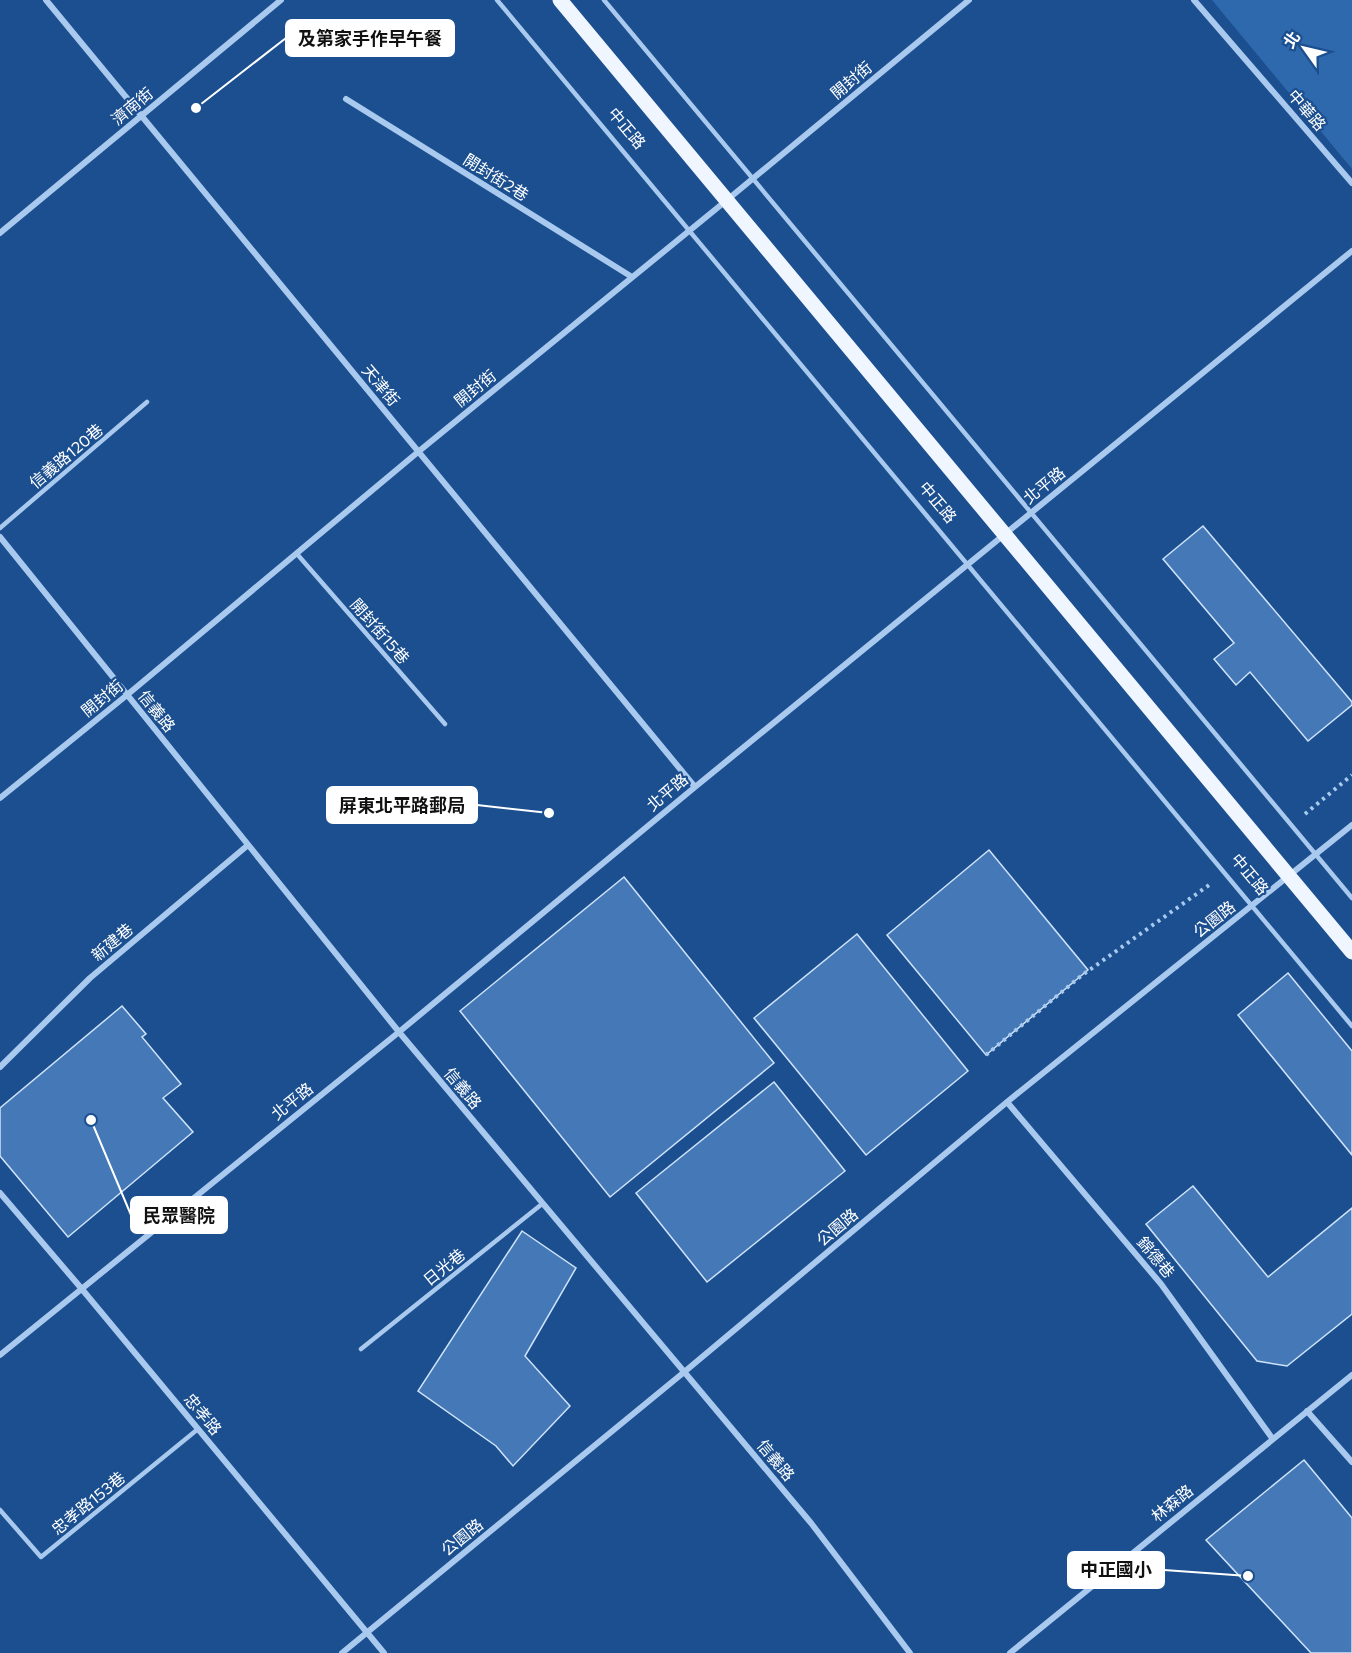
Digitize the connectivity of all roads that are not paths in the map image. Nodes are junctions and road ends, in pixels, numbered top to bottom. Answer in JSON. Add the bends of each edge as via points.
{"nodes":[{"id":1,"x":46,"y":0,"type":"edge"},
{"id":2,"x":281,"y":0,"type":"edge"},
{"id":3,"x":497,"y":0,"type":"edge"},
{"id":4,"x":560,"y":0,"type":"edge"},
{"id":5,"x":604,"y":0,"type":"edge"},
{"id":6,"x":969,"y":0,"type":"edge"},
{"id":7,"x":1194,"y":0,"type":"edge"},
{"id":8,"x":346,"y":99,"type":"dead end"},
{"id":9,"x":141,"y":116,"type":"junction"},
{"id":10,"x":753,"y":179,"type":"junction"},
{"id":11,"x":1352,"y":183,"type":"edge"},
{"id":12,"x":727,"y":200,"type":"junction"},
{"id":13,"x":689,"y":231,"type":"junction"},
{"id":14,"x":0,"y":233,"type":"edge"},
{"id":15,"x":1352,"y":251,"type":"edge"},
{"id":16,"x":632,"y":277,"type":"junction"},
{"id":17,"x":147,"y":402,"type":"dead end"},
{"id":18,"x":418,"y":452,"type":"junction"},
{"id":19,"x":1030,"y":513,"type":"junction"},
{"id":20,"x":0,"y":528,"type":"edge"},
{"id":21,"x":1005,"y":534,"type":"junction"},
{"id":22,"x":0,"y":537,"type":"edge"},
{"id":23,"x":297,"y":554,"type":"junction"},
{"id":24,"x":967,"y":565,"type":"junction"},
{"id":25,"x":127,"y":695,"type":"junction"},
{"id":26,"x":445,"y":724,"type":"dead end"},
{"id":27,"x":695,"y":787,"type":"junction"},
{"id":28,"x":0,"y":798,"type":"edge"},
{"id":29,"x":1352,"y":825,"type":"edge"},
{"id":30,"x":248,"y":844,"type":"junction"},
{"id":31,"x":1316,"y":855,"type":"junction"},
{"id":32,"x":1289,"y":876,"type":"junction"},
{"id":33,"x":1352,"y":898,"type":"edge"},
{"id":34,"x":1253,"y":906,"type":"junction"},
{"id":35,"x":1352,"y":952,"type":"edge"},
{"id":36,"x":1352,"y":1026,"type":"edge"},
{"id":37,"x":399,"y":1032,"type":"junction"},
{"id":38,"x":0,"y":1067,"type":"edge"},
{"id":39,"x":1006,"y":1102,"type":"junction"},
{"id":40,"x":0,"y":1193,"type":"edge"},
{"id":41,"x":542,"y":1204,"type":"junction"},
{"id":42,"x":81,"y":1288,"type":"junction"},
{"id":43,"x":362,"y":1349,"type":"dead end"},
{"id":44,"x":0,"y":1355,"type":"edge"},
{"id":45,"x":683,"y":1373,"type":"junction"},
{"id":46,"x":1352,"y":1374,"type":"edge"},
{"id":47,"x":1307,"y":1411,"type":"junction"},
{"id":48,"x":198,"y":1429,"type":"junction"},
{"id":49,"x":1272,"y":1438,"type":"junction"},
{"id":50,"x":1352,"y":1462,"type":"edge"},
{"id":51,"x":0,"y":1510,"type":"edge"},
{"id":52,"x":367,"y":1633,"type":"junction"},
{"id":53,"x":342,"y":1653,"type":"edge"},
{"id":54,"x":384,"y":1653,"type":"edge"},
{"id":55,"x":910,"y":1653,"type":"edge"},
{"id":56,"x":1010,"y":1653,"type":"edge"}],
"edges":[{"from":1,"to":9,"type":"street","name":"天津街"},
{"from":2,"to":9,"type":"street","name":"濟南街"},
{"from":3,"to":13,"type":"lane","name":"中正路"},
{"from":4,"to":12,"type":"main road","name":"中正路"},
{"from":5,"to":10,"type":"lane"},
{"from":6,"to":10,"type":"street","name":"開封街"},
{"from":7,"to":11,"type":"street","name":"中華路"},
{"from":8,"to":16,"type":"street","name":"開封街2巷"},
{"from":9,"to":14,"type":"street","name":"濟南街"},
{"from":9,"to":18,"type":"street","name":"天津街"},
{"from":10,"to":12,"type":"street","name":"開封街"},
{"from":10,"to":19,"type":"lane"},
{"from":12,"to":13,"type":"street","name":"開封街"},
{"from":12,"to":21,"type":"main road","name":"中正路"},
{"from":13,"to":16,"type":"street","name":"開封街"},
{"from":13,"to":24,"type":"lane","name":"中正路"},
{"from":15,"to":19,"type":"street","name":"北平路"},
{"from":16,"to":18,"type":"street","name":"開封街"},
{"from":17,"to":20,"type":"lane","name":"信義路120巷"},
{"from":18,"to":23,"type":"street","name":"開封街"},
{"from":18,"to":27,"type":"street","name":"天津街"},
{"from":19,"to":21,"type":"street","name":"北平路"},
{"from":19,"to":31,"type":"lane"},
{"from":21,"to":24,"type":"street","name":"北平路"},
{"from":21,"to":32,"type":"main road","name":"中正路"},
{"from":22,"to":25,"type":"street","name":"信義路"},
{"from":23,"to":25,"type":"street","name":"開封街"},
{"from":23,"to":26,"type":"lane","name":"開封街15巷"},
{"from":24,"to":27,"type":"street","name":"北平路"},
{"from":24,"to":34,"type":"lane","name":"中正路"},
{"from":25,"to":28,"type":"street","name":"開封街"},
{"from":25,"to":30,"type":"street","name":"信義路"},
{"from":27,"to":37,"type":"street","name":"北平路"},
{"from":29,"to":31,"type":"street","name":"公園路"},
{"from":30,"to":37,"type":"street","name":"信義路"},
{"from":30,"to":38,"type":"street","name":"新建巷","via":[[90,978]]},
{"from":31,"to":32,"type":"street","name":"公園路"},
{"from":31,"to":33,"type":"lane"},
{"from":32,"to":34,"type":"street","name":"公園路"},
{"from":32,"to":35,"type":"main road","name":"中正路"},
{"from":34,"to":36,"type":"lane","name":"中正路"},
{"from":34,"to":39,"type":"street","name":"公園路"},
{"from":37,"to":41,"type":"street","name":"信義路"},
{"from":37,"to":42,"type":"street","name":"北平路"},
{"from":39,"to":45,"type":"street","name":"公園路"},
{"from":39,"to":49,"type":"street","name":"錦德巷","via":[[1161,1284]]},
{"from":40,"to":42,"type":"street","name":"忠孝路"},
{"from":41,"to":43,"type":"lane","name":"日光巷"},
{"from":41,"to":45,"type":"street","name":"信義路"},
{"from":42,"to":44,"type":"street","name":"北平路"},
{"from":42,"to":48,"type":"street","name":"忠孝路"},
{"from":45,"to":52,"type":"street","name":"公園路"},
{"from":45,"to":55,"type":"street","name":"信義路","via":[[811,1523]]},
{"from":46,"to":47,"type":"street","name":"林森路"},
{"from":47,"to":49,"type":"street","name":"林森路"},
{"from":47,"to":50,"type":"street"},
{"from":48,"to":51,"type":"lane","name":"忠孝路153巷","via":[[41,1557]]},
{"from":48,"to":52,"type":"street","name":"忠孝路"},
{"from":49,"to":56,"type":"street","name":"林森路"},
{"from":52,"to":53,"type":"street","name":"公園路"},
{"from":52,"to":54,"type":"street","name":"忠孝路"}]}
